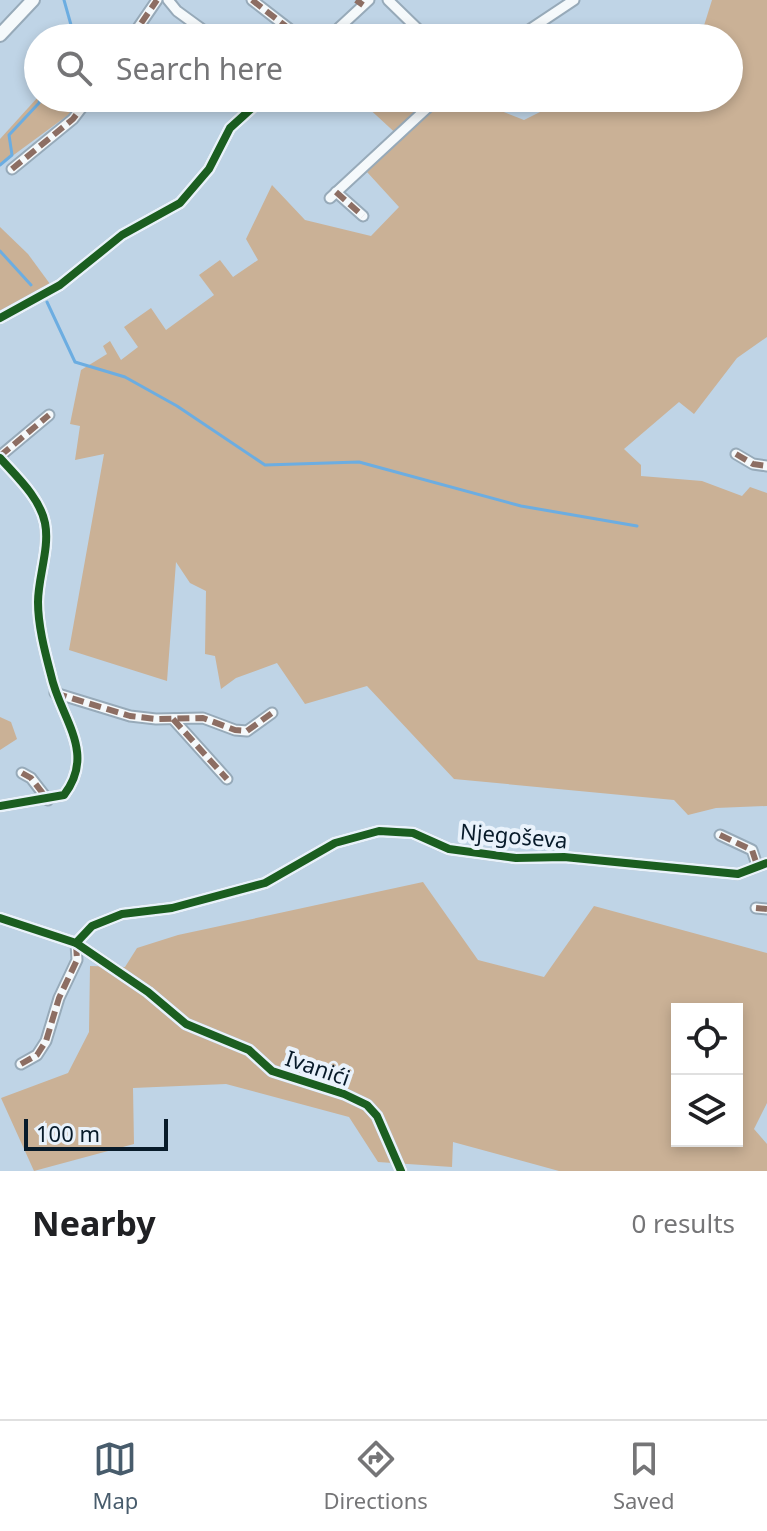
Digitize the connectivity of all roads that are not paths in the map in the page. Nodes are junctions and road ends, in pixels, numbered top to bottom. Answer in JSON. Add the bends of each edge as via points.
{"nodes":[{"id":1,"x":33,"y":0,"type":"edge"},
{"id":2,"x":157,"y":0,"type":"edge"},
{"id":3,"x":168,"y":0,"type":"edge"},
{"id":4,"x":252,"y":0,"type":"edge"},
{"id":5,"x":388,"y":0,"type":"edge"},
{"id":6,"x":574,"y":0,"type":"edge"},
{"id":7,"x":362,"y":2,"type":"edge"},
{"id":8,"x":141,"y":24,"type":"edge"},
{"id":9,"x":195,"y":24,"type":"edge"},
{"id":10,"x":283,"y":24,"type":"edge"},
{"id":11,"x":341,"y":24,"type":"edge"},
{"id":12,"x":413,"y":24,"type":"edge"},
{"id":13,"x":538,"y":24,"type":"edge"},
{"id":14,"x":0,"y":35,"type":"edge"},
{"id":15,"x":78,"y":112,"type":"edge"},
{"id":16,"x":248,"y":112,"type":"edge"},
{"id":17,"x":423,"y":112,"type":"edge"},
{"id":18,"x":12,"y":169,"type":"dead end"},
{"id":19,"x":363,"y":216,"type":"dead end"},
{"id":20,"x":0,"y":318,"type":"edge"},
{"id":21,"x":49,"y":415,"type":"dead end"},
{"id":22,"x":736,"y":454,"type":"dead end"},
{"id":23,"x":0,"y":457,"type":"edge"},
{"id":24,"x":767,"y":466,"type":"edge"},
{"id":25,"x":55,"y":693,"type":"junction"},
{"id":26,"x":272,"y":713,"type":"dead end"},
{"id":27,"x":173,"y":719,"type":"junction"},
{"id":28,"x":22,"y":773,"type":"dead end"},
{"id":29,"x":227,"y":779,"type":"dead end"},
{"id":30,"x":48,"y":800,"type":"junction"},
{"id":31,"x":0,"y":806,"type":"edge"},
{"id":32,"x":720,"y":835,"type":"dead end"},
{"id":33,"x":762,"y":864,"type":"edge"},
{"id":34,"x":756,"y":908,"type":"dead end"},
{"id":35,"x":767,"y":909,"type":"edge"},
{"id":36,"x":0,"y":918,"type":"edge"},
{"id":37,"x":76,"y":943,"type":"junction"},
{"id":38,"x":21,"y":1064,"type":"dead end"},
{"id":39,"x":401,"y":1171,"type":"edge"}],
"edges":[{"from":1,"to":14,"type":"main road"},
{"from":2,"to":8,"type":"street"},
{"from":3,"to":9,"type":"street"},
{"from":4,"to":10,"type":"street"},
{"from":5,"to":12,"type":"street"},
{"from":6,"to":13,"type":"street"},
{"from":7,"to":11,"type":"street"},
{"from":15,"to":18,"type":"street"},
{"from":16,"to":20,"type":"street","via":[[230,128],[209,169],[180,203],[122,235],[60,285]]},
{"from":17,"to":19,"type":"street","via":[[333,195]]},
{"from":21,"to":23,"type":"street"},
{"from":22,"to":24,"type":"street"},
{"from":23,"to":25,"type":"street","via":[[39,505],[46,525],[38,605]]},
{"from":25,"to":27,"type":"street","via":[[130,716]]},
{"from":25,"to":30,"type":"street","via":[[73,733],[77,766],[64,795]]},
{"from":26,"to":27,"type":"street","via":[[247,731],[203,718]]},
{"from":27,"to":29,"type":"street"},
{"from":28,"to":30,"type":"street"},
{"from":30,"to":31,"type":"street"},
{"from":32,"to":33,"type":"street","via":[[752,850]]},
{"from":33,"to":37,"type":"street","name":"Njegoševa","via":[[738,874],[564,857],[516,858],[449,849],[413,833],[379,831],[335,843],[265,883],[172,908],[122,914],[92,926]]},
{"from":34,"to":35,"type":"street"},
{"from":36,"to":37,"type":"street"},
{"from":37,"to":38,"type":"street","via":[[77,960],[46,1041],[37,1055]]},
{"from":37,"to":39,"type":"street","name":"Ivanići","via":[[186,1024],[249,1050],[272,1071],[367,1105]]}]}
